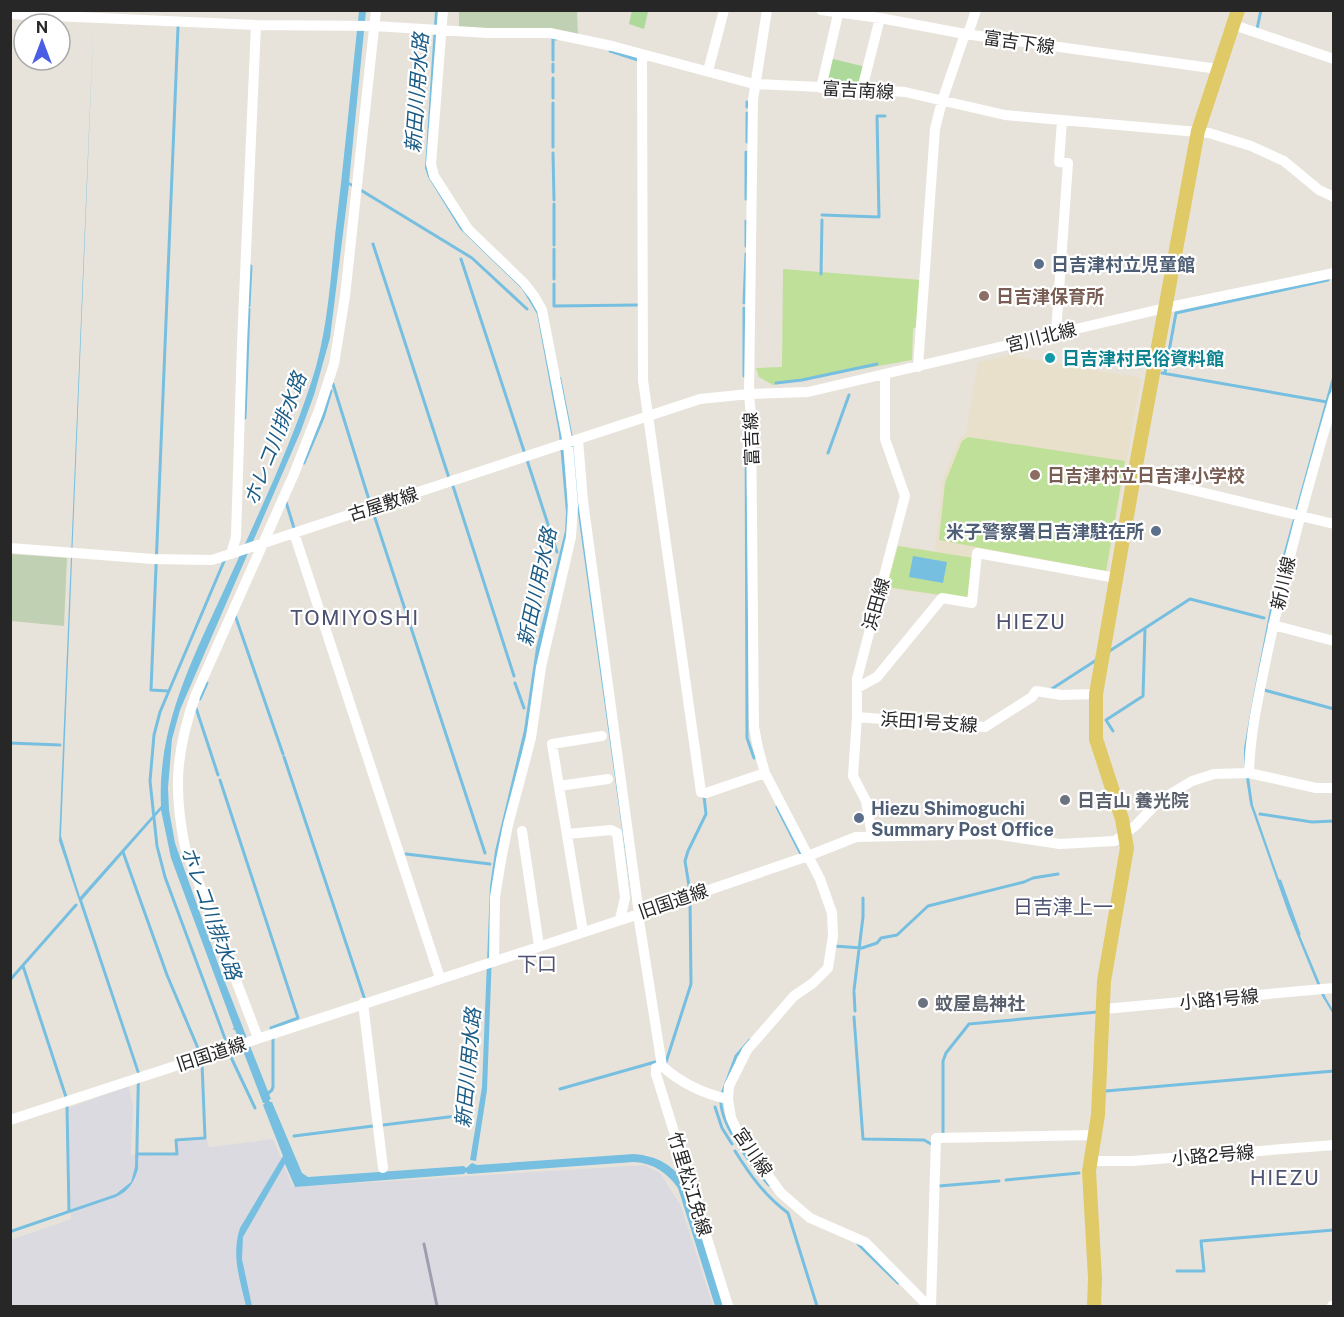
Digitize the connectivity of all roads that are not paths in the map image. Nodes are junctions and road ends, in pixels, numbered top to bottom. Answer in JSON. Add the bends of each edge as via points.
{"nodes":[{"id":1,"x":376,"y":10,"type":"edge"},
{"id":2,"x":443,"y":10,"type":"edge"},
{"id":3,"x":724,"y":10,"type":"edge"},
{"id":4,"x":767,"y":10,"type":"edge"},
{"id":5,"x":821,"y":10,"type":"edge"},
{"id":6,"x":975,"y":10,"type":"edge"},
{"id":7,"x":1238,"y":10,"type":"edge"},
{"id":8,"x":839,"y":12,"type":"edge"},
{"id":9,"x":10,"y":14,"type":"edge"},
{"id":10,"x":880,"y":18,"type":"junction"},
{"id":11,"x":256,"y":25,"type":"junction"},
{"id":12,"x":1234,"y":25,"type":"junction"},
{"id":13,"x":372,"y":26,"type":"junction"},
{"id":14,"x":442,"y":30,"type":"junction"},
{"id":15,"x":967,"y":34,"type":"junction"},
{"id":16,"x":642,"y":55,"type":"junction"},
{"id":17,"x":1334,"y":59,"type":"edge"},
{"id":18,"x":1218,"y":69,"type":"junction"},
{"id":19,"x":708,"y":71,"type":"junction"},
{"id":20,"x":754,"y":84,"type":"junction"},
{"id":21,"x":821,"y":88,"type":"junction"},
{"id":22,"x":862,"y":88,"type":"junction"},
{"id":23,"x":942,"y":101,"type":"junction"},
{"id":24,"x":1062,"y":121,"type":"junction"},
{"id":25,"x":1198,"y":131,"type":"junction"},
{"id":26,"x":1334,"y":197,"type":"edge"},
{"id":27,"x":1334,"y":273,"type":"edge"},
{"id":28,"x":1165,"y":308,"type":"junction"},
{"id":29,"x":1056,"y":333,"type":"junction"},
{"id":30,"x":918,"y":367,"type":"junction"},
{"id":31,"x":885,"y":374,"type":"junction"},
{"id":32,"x":749,"y":394,"type":"junction"},
{"id":33,"x":1333,"y":399,"type":"edge"},
{"id":34,"x":648,"y":417,"type":"junction"},
{"id":35,"x":573,"y":442,"type":"junction"},
{"id":36,"x":1134,"y":476,"type":"junction"},
{"id":37,"x":1300,"y":515,"type":"junction"},
{"id":38,"x":1334,"y":524,"type":"edge"},
{"id":39,"x":294,"y":533,"type":"junction"},
{"id":40,"x":259,"y":546,"type":"junction"},
{"id":41,"x":10,"y":548,"type":"edge"},
{"id":42,"x":234,"y":553,"type":"junction"},
{"id":43,"x":1116,"y":578,"type":"junction"},
{"id":44,"x":1273,"y":625,"type":"junction"},
{"id":45,"x":1334,"y":641,"type":"edge"},
{"id":46,"x":857,"y":688,"type":"junction"},
{"id":47,"x":1096,"y":694,"type":"junction"},
{"id":48,"x":857,"y":717,"type":"junction"},
{"id":49,"x":602,"y":736,"type":"dead end"},
{"id":50,"x":765,"y":773,"type":"junction"},
{"id":51,"x":1249,"y":773,"type":"junction"},
{"id":52,"x":608,"y":779,"type":"dead end"},
{"id":53,"x":559,"y":786,"type":"junction"},
{"id":54,"x":1334,"y":788,"type":"edge"},
{"id":55,"x":522,"y":831,"type":"dead end"},
{"id":56,"x":567,"y":834,"type":"junction"},
{"id":57,"x":1126,"y":834,"type":"junction"},
{"id":58,"x":872,"y":836,"type":"junction"},
{"id":59,"x":808,"y":856,"type":"junction"},
{"id":60,"x":638,"y":914,"type":"junction"},
{"id":61,"x":620,"y":919,"type":"junction"},
{"id":62,"x":583,"y":932,"type":"junction"},
{"id":63,"x":539,"y":946,"type":"junction"},
{"id":64,"x":495,"y":960,"type":"junction"},
{"id":65,"x":440,"y":978,"type":"junction"},
{"id":66,"x":1334,"y":988,"type":"edge"},
{"id":67,"x":363,"y":1003,"type":"junction"},
{"id":68,"x":1104,"y":1010,"type":"junction"},
{"id":69,"x":254,"y":1039,"type":"junction"},
{"id":70,"x":662,"y":1066,"type":"junction"},
{"id":71,"x":728,"y":1099,"type":"junction"},
{"id":72,"x":10,"y":1120,"type":"edge"},
{"id":73,"x":1095,"y":1135,"type":"junction"},
{"id":74,"x":1334,"y":1145,"type":"edge"},
{"id":75,"x":1092,"y":1161,"type":"junction"},
{"id":76,"x":382,"y":1168,"type":"dead end"},
{"id":77,"x":728,"y":1306,"type":"edge"},
{"id":78,"x":929,"y":1306,"type":"edge"},
{"id":79,"x":1094,"y":1306,"type":"edge"}],
"edges":[{"from":1,"to":13,"type":"street"},
{"from":2,"to":14,"type":"street"},
{"from":3,"to":19,"type":"street"},
{"from":4,"to":20,"type":"street","name":"富吉線"},
{"from":5,"to":8,"type":"street","name":"富吉下線"},
{"from":6,"to":15,"type":"street"},
{"from":7,"to":12,"type":"main road"},
{"from":8,"to":10,"type":"street","name":"富吉下線"},
{"from":8,"to":21,"type":"street"},
{"from":9,"to":11,"type":"street"},
{"from":10,"to":15,"type":"street","name":"富吉下線"},
{"from":10,"to":22,"type":"street"},
{"from":11,"to":13,"type":"street","name":"富吉南線"},
{"from":11,"to":42,"type":"street"},
{"from":12,"to":17,"type":"street"},
{"from":12,"to":18,"type":"main road"},
{"from":13,"to":14,"type":"street","name":"富吉南線"},
{"from":13,"to":40,"type":"street","via":[[349,262],[334,364],[315,421]]},
{"from":14,"to":16,"type":"street","name":"富吉南線","via":[[550,33]]},
{"from":14,"to":35,"type":"street","via":[[431,164],[434,176],[468,229],[524,284],[542,310]]},
{"from":15,"to":18,"type":"street","name":"富吉下線"},
{"from":15,"to":23,"type":"street"},
{"from":16,"to":19,"type":"street","name":"富吉南線"},
{"from":16,"to":34,"type":"street","via":[[643,380]]},
{"from":18,"to":25,"type":"main road"},
{"from":19,"to":20,"type":"street","name":"富吉南線"},
{"from":20,"to":21,"type":"street","name":"富吉南線"},
{"from":20,"to":32,"type":"street","name":"富吉線"},
{"from":21,"to":22,"type":"street","name":"富吉南線"},
{"from":22,"to":23,"type":"street","name":"富吉南線"},
{"from":23,"to":24,"type":"street","name":"富吉南線","via":[[1005,115]]},
{"from":23,"to":30,"type":"street","via":[[935,129]]},
{"from":24,"to":25,"type":"street","name":"富吉南線"},
{"from":24,"to":29,"type":"street","via":[[1059,162],[1068,163]]},
{"from":25,"to":26,"type":"street","name":"富吉南線","via":[[1251,146],[1284,161],[1318,190]]},
{"from":25,"to":28,"type":"main road"},
{"from":27,"to":28,"type":"street","name":"宮川北線"},
{"from":28,"to":29,"type":"street","name":"宮川北線"},
{"from":28,"to":36,"type":"main road"},
{"from":29,"to":30,"type":"street","name":"宮川北線"},
{"from":30,"to":31,"type":"street","name":"宮川北線"},
{"from":31,"to":32,"type":"street","name":"宮川北線","via":[[808,392]]},
{"from":31,"to":46,"type":"street","name":"浜田線","via":[[885,440],[904,489],[904,504],[862,656]]},
{"from":32,"to":34,"type":"street","name":"古屋敷線","via":[[700,399]]},
{"from":32,"to":50,"type":"street","name":"富吉線","via":[[754,726]]},
{"from":33,"to":37,"type":"street","name":"新川線"},
{"from":34,"to":35,"type":"street","name":"古屋敷線"},
{"from":34,"to":50,"type":"street","via":[[701,792],[706,794]]},
{"from":35,"to":39,"type":"street","name":"古屋敷線"},
{"from":35,"to":60,"type":"street"},
{"from":35,"to":64,"type":"street","via":[[571,537],[540,667],[531,738],[507,825],[495,897]]},
{"from":36,"to":37,"type":"street"},
{"from":36,"to":43,"type":"main road"},
{"from":37,"to":38,"type":"street"},
{"from":37,"to":44,"type":"street","name":"新川線"},
{"from":39,"to":40,"type":"street","name":"古屋敷線"},
{"from":39,"to":65,"type":"street"},
{"from":40,"to":42,"type":"street","name":"古屋敷線"},
{"from":40,"to":69,"type":"street","via":[[184,725],[177,781],[185,847]]},
{"from":41,"to":42,"type":"street","name":"古屋敷線","via":[[153,559],[213,560]]},
{"from":43,"to":46,"type":"street","via":[[977,553],[972,603],[942,598],[877,676]]},
{"from":43,"to":47,"type":"main road"},
{"from":44,"to":45,"type":"street"},
{"from":44,"to":51,"type":"street","name":"新川線"},
{"from":46,"to":48,"type":"street","name":"浜田線"},
{"from":47,"to":48,"type":"street","name":"浜田1号支線","via":[[1036,691],[985,727]]},
{"from":47,"to":57,"type":"main road","via":[[1096,739]]},
{"from":48,"to":58,"type":"street","name":"浜田線","via":[[854,776],[866,801]]},
{"from":49,"to":53,"type":"street","via":[[552,744]]},
{"from":50,"to":59,"type":"street","name":"富吉線"},
{"from":51,"to":54,"type":"street","name":"旧国道線","via":[[1316,788]]},
{"from":51,"to":57,"type":"street","name":"旧国道線","via":[[1214,774],[1192,781],[1159,801]]},
{"from":52,"to":53,"type":"street"},
{"from":53,"to":56,"type":"street"},
{"from":55,"to":63,"type":"street"},
{"from":56,"to":61,"type":"street","via":[[611,830],[617,833],[625,898]]},
{"from":56,"to":62,"type":"street"},
{"from":57,"to":58,"type":"street","name":"旧国道線","via":[[1115,841],[1060,844],[994,834]]},
{"from":57,"to":68,"type":"main road","via":[[1127,848],[1104,981]]},
{"from":58,"to":59,"type":"street","name":"旧国道線","via":[[856,837]]},
{"from":59,"to":60,"type":"street","name":"旧国道線"},
{"from":59,"to":71,"type":"street","via":[[832,913],[834,936],[828,968],[794,996],[747,1050],[729,1086]]},
{"from":60,"to":61,"type":"street","name":"旧国道線"},
{"from":60,"to":70,"type":"street"},
{"from":61,"to":62,"type":"street","name":"旧国道線"},
{"from":62,"to":63,"type":"street","name":"旧国道線"},
{"from":63,"to":64,"type":"street","name":"旧国道線"},
{"from":64,"to":65,"type":"street","name":"旧国道線"},
{"from":65,"to":67,"type":"street","name":"旧国道線"},
{"from":66,"to":68,"type":"street","name":"小路1号線"},
{"from":67,"to":69,"type":"street","name":"旧国道線"},
{"from":67,"to":76,"type":"street"},
{"from":68,"to":73,"type":"main road"},
{"from":69,"to":72,"type":"street","name":"旧国道線"},
{"from":70,"to":71,"type":"street","via":[[673,1076]]},
{"from":70,"to":77,"type":"street","name":"竹里松江免線","via":[[656,1068],[656,1074]]},
{"from":71,"to":78,"type":"street","name":"宮川線","via":[[740,1137],[781,1193],[810,1218],[865,1242]]},
{"from":73,"to":75,"type":"main road"},
{"from":73,"to":78,"type":"street","via":[[936,1138]]},
{"from":74,"to":75,"type":"street","name":"小路2号線"},
{"from":75,"to":79,"type":"main road","via":[[1089,1171]]}]}
